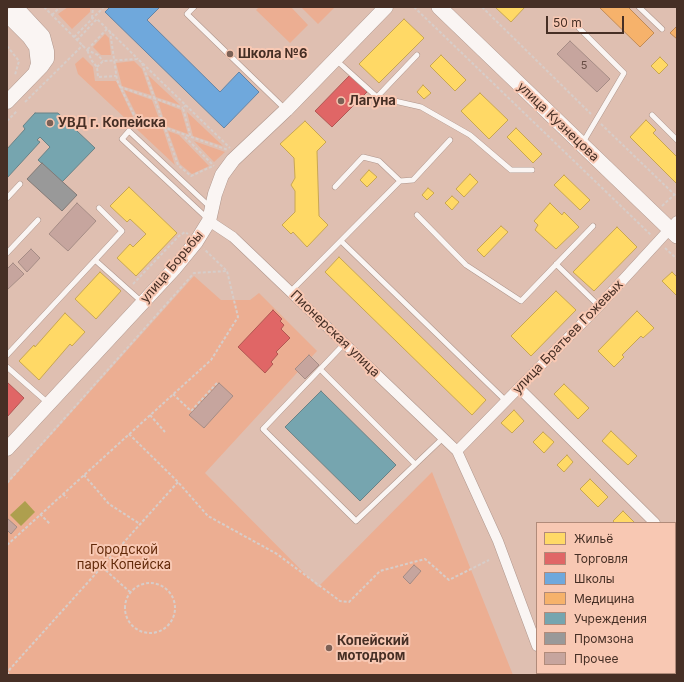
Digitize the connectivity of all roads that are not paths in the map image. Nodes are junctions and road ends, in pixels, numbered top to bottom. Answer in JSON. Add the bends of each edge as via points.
{"nodes":[{"id":1,"x":16,"y":7,"type":"edge"},
{"id":2,"x":194,"y":7,"type":"edge"},
{"id":3,"x":386,"y":7,"type":"edge"},
{"id":4,"x":440,"y":7,"type":"edge"},
{"id":5,"x":639,"y":7,"type":"edge"},
{"id":6,"x":7,"y":14,"type":"edge"},
{"id":7,"x":579,"y":28,"type":"dead end"},
{"id":8,"x":662,"y":30,"type":"dead end"},
{"id":9,"x":417,"y":56,"type":"dead end"},
{"id":10,"x":336,"y":59,"type":"junction"},
{"id":11,"x":34,"y":74,"type":"junction"},
{"id":12,"x":377,"y":97,"type":"junction"},
{"id":13,"x":12,"y":106,"type":"edge"},
{"id":14,"x":286,"y":110,"type":"junction"},
{"id":15,"x":652,"y":115,"type":"dead end"},
{"id":16,"x":450,"y":140,"type":"dead end"},
{"id":17,"x":677,"y":140,"type":"edge"},
{"id":18,"x":582,"y":144,"type":"junction"},
{"id":19,"x":532,"y":170,"type":"dead end"},
{"id":20,"x":400,"y":181,"type":"junction"},
{"id":21,"x":20,"y":184,"type":"dead end"},
{"id":22,"x":336,"y":187,"type":"dead end"},
{"id":23,"x":7,"y":198,"type":"edge"},
{"id":24,"x":99,"y":208,"type":"dead end"},
{"id":25,"x":210,"y":215,"type":"junction"},
{"id":26,"x":417,"y":215,"type":"dead end"},
{"id":27,"x":38,"y":220,"type":"dead end"},
{"id":28,"x":593,"y":226,"type":"dead end"},
{"id":29,"x":675,"y":229,"type":"edge"},
{"id":30,"x":340,"y":241,"type":"junction"},
{"id":31,"x":7,"y":253,"type":"edge"},
{"id":32,"x":96,"y":260,"type":"junction"},
{"id":33,"x":556,"y":264,"type":"junction"},
{"id":34,"x":291,"y":291,"type":"junction"},
{"id":35,"x":142,"y":303,"type":"junction"},
{"id":36,"x":599,"y":306,"type":"junction"},
{"id":37,"x":345,"y":343,"type":"junction"},
{"id":38,"x":7,"y":355,"type":"edge"},
{"id":39,"x":7,"y":367,"type":"edge"},
{"id":40,"x":320,"y":369,"type":"junction"},
{"id":41,"x":519,"y":388,"type":"junction"},
{"id":42,"x":506,"y":401,"type":"junction"},
{"id":43,"x":49,"y":403,"type":"junction"},
{"id":44,"x":443,"y":438,"type":"junction"},
{"id":45,"x":7,"y":449,"type":"edge"},
{"id":46,"x":457,"y":452,"type":"junction"},
{"id":47,"x":415,"y":464,"type":"junction"},
{"id":48,"x":654,"y":522,"type":"edge"},
{"id":49,"x":536,"y":643,"type":"edge"}],
"edges":[{"from":1,"to":11,"type":"street","via":[[36,27],[46,44],[47,59]]},
{"from":2,"to":14,"type":"lane","via":[[187,14]]},
{"from":3,"to":10,"type":"street","name":"улица Борьбы"},
{"from":4,"to":18,"type":"main road","name":"улица Кузнецова"},
{"from":5,"to":8,"type":"lane"},
{"from":6,"to":11,"type":"street","via":[[36,47],[38,64]]},
{"from":7,"to":18,"type":"lane","via":[[624,73]]},
{"from":9,"to":12,"type":"lane"},
{"from":10,"to":12,"type":"lane"},
{"from":10,"to":14,"type":"street","name":"улица Борьбы"},
{"from":11,"to":13,"type":"street"},
{"from":12,"to":19,"type":"lane","via":[[421,107],[470,135],[511,170]]},
{"from":14,"to":25,"type":"street","name":"улица Борьбы","via":[[233,160],[222,175]]},
{"from":15,"to":17,"type":"lane"},
{"from":16,"to":20,"type":"lane","via":[[413,180]]},
{"from":18,"to":29,"type":"main road","name":"улица Кузнецова"},
{"from":20,"to":22,"type":"lane","via":[[379,161],[363,157]]},
{"from":20,"to":30,"type":"lane"},
{"from":21,"to":23,"type":"lane"},
{"from":24,"to":32,"type":"lane","via":[[122,231]]},
{"from":25,"to":25,"type":"lane","via":[[129,131],[122,139]]},
{"from":25,"to":34,"type":"street","name":"Пионерская улица"},
{"from":25,"to":35,"type":"street","name":"улица Борьбы","via":[[196,242]]},
{"from":26,"to":33,"type":"lane","via":[[466,265],[521,301]]},
{"from":27,"to":31,"type":"lane"},
{"from":28,"to":33,"type":"lane"},
{"from":29,"to":36,"type":"street","name":"улица Братьев Гожевых","via":[[658,242]]},
{"from":30,"to":34,"type":"lane"},
{"from":30,"to":42,"type":"lane"},
{"from":32,"to":35,"type":"lane"},
{"from":32,"to":38,"type":"lane"},
{"from":33,"to":36,"type":"lane"},
{"from":34,"to":37,"type":"street","name":"Пионерская улица"},
{"from":35,"to":43,"type":"street","name":"улица Борьбы"},
{"from":36,"to":41,"type":"street","name":"улица Братьев Гожевых"},
{"from":37,"to":40,"type":"lane"},
{"from":37,"to":44,"type":"street","name":"Пионерская улица"},
{"from":39,"to":43,"type":"lane"},
{"from":40,"to":47,"type":"lane"},
{"from":40,"to":47,"type":"lane","via":[[263,430],[356,521]]},
{"from":41,"to":42,"type":"street","name":"улица Братьев Гожевых"},
{"from":41,"to":48,"type":"street"},
{"from":42,"to":46,"type":"street","name":"улица Братьев Гожевых"},
{"from":43,"to":45,"type":"street","name":"улица Борьбы"},
{"from":44,"to":46,"type":"street","name":"Пионерская улица"},
{"from":44,"to":47,"type":"lane"},
{"from":46,"to":49,"type":"street","via":[[498,541]]}]}
